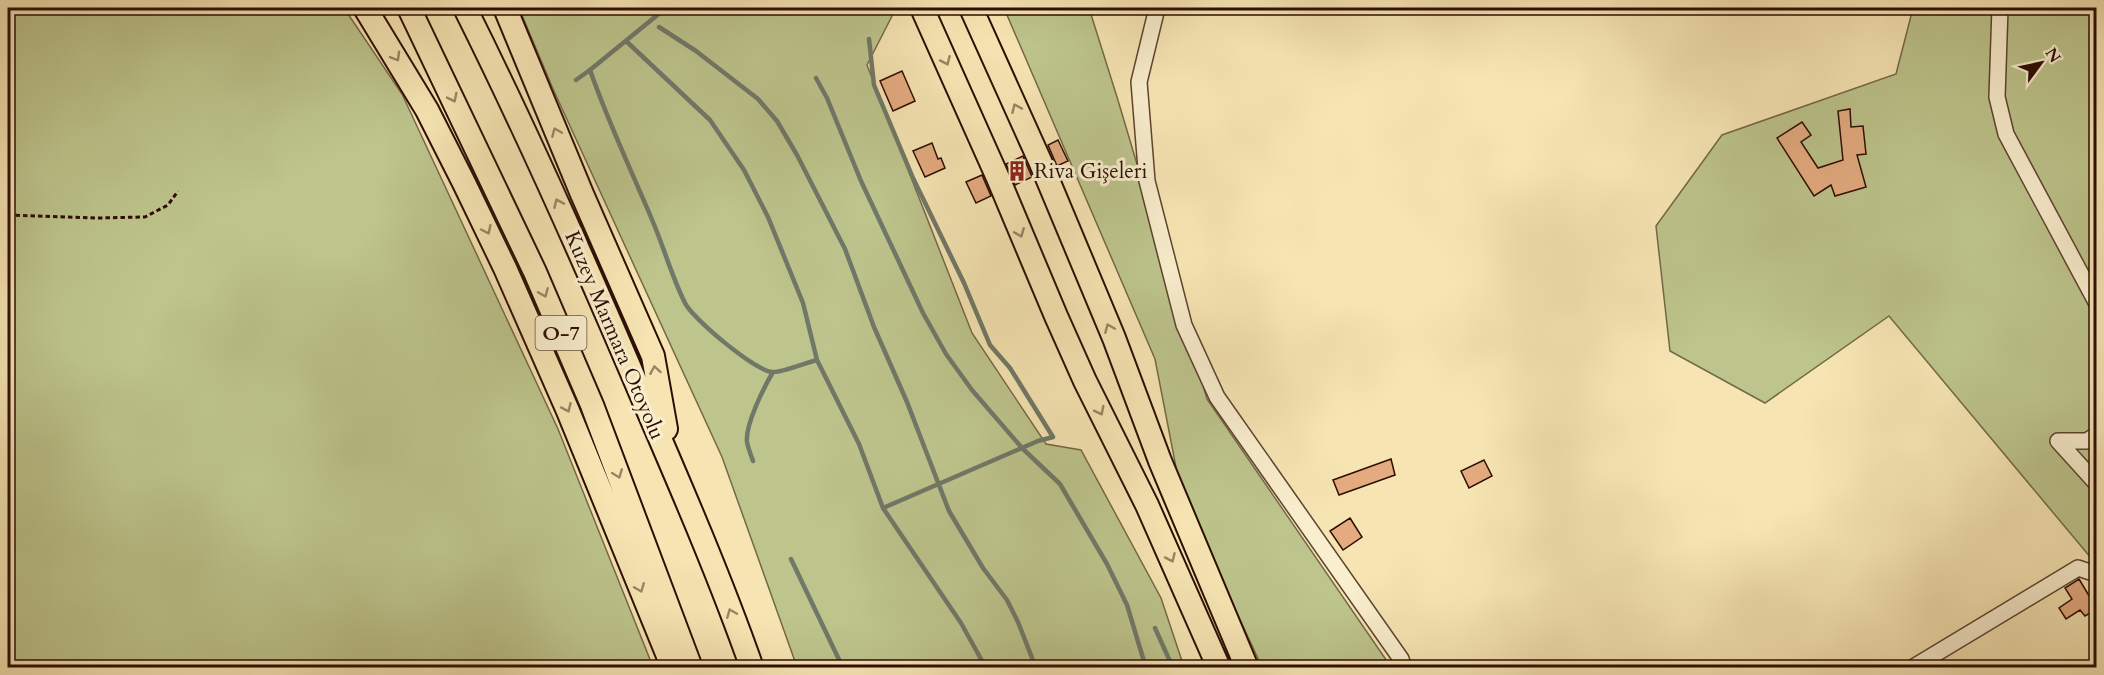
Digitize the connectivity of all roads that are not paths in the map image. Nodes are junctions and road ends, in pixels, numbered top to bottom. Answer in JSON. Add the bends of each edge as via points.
{"nodes":[{"id":1,"x":365,"y":8,"type":"edge"},
{"id":2,"x":409,"y":8,"type":"edge"},
{"id":3,"x":465,"y":8,"type":"edge"},
{"id":4,"x":505,"y":8,"type":"edge"},
{"id":5,"x":922,"y":8,"type":"edge"},
{"id":6,"x":971,"y":8,"type":"edge"},
{"id":7,"x":1157,"y":8,"type":"edge"},
{"id":8,"x":2000,"y":8,"type":"edge"},
{"id":9,"x":2097,"y":302,"type":"edge"},
{"id":10,"x":2097,"y":435,"type":"edge"},
{"id":11,"x":673,"y":469,"type":"junction"},
{"id":12,"x":2097,"y":483,"type":"edge"},
{"id":13,"x":2097,"y":574,"type":"edge"},
{"id":14,"x":673,"y":668,"type":"edge"},
{"id":15,"x":691,"y":668,"type":"edge"},
{"id":16,"x":752,"y":668,"type":"edge"},
{"id":17,"x":1219,"y":668,"type":"edge"},
{"id":18,"x":1245,"y":668,"type":"edge"},
{"id":19,"x":1404,"y":668,"type":"edge"},
{"id":20,"x":1912,"y":668,"type":"edge"}],
"edges":[{"from":1,"to":14,"type":"highway","one_way":true,"via":[[427,110],[500,258],[568,411]]},
{"from":2,"to":15,"type":"highway","number":"O-7","one_way":true,"via":[[536,272],[592,405]]},
{"from":11,"to":3,"type":"highway","name":"Kuzey Marmara Otoyolu","number":"O-7","one_way":true,"via":[[577,246]]},
{"from":11,"to":4,"type":"highway","one_way":true,"via":[[653,356]]},
{"from":5,"to":17,"type":"highway","one_way":true,"via":[[1060,327],[1147,505]]},
{"from":18,"to":6,"type":"highway","one_way":true,"via":[[1114,338]]},
{"from":7,"to":19,"type":"street","via":[[1139,82],[1147,181],[1184,325],[1216,397]]},
{"from":8,"to":9,"type":"street","via":[[1997,97],[2006,134]]},
{"from":10,"to":12,"type":"street","via":[[2087,441],[2058,441]]},
{"from":16,"to":11,"type":"highway","name":"Kuzey Marmara Otoyolu","number":"O-7","one_way":true},
{"from":13,"to":20,"type":"street","via":[[2078,568]]}]}
